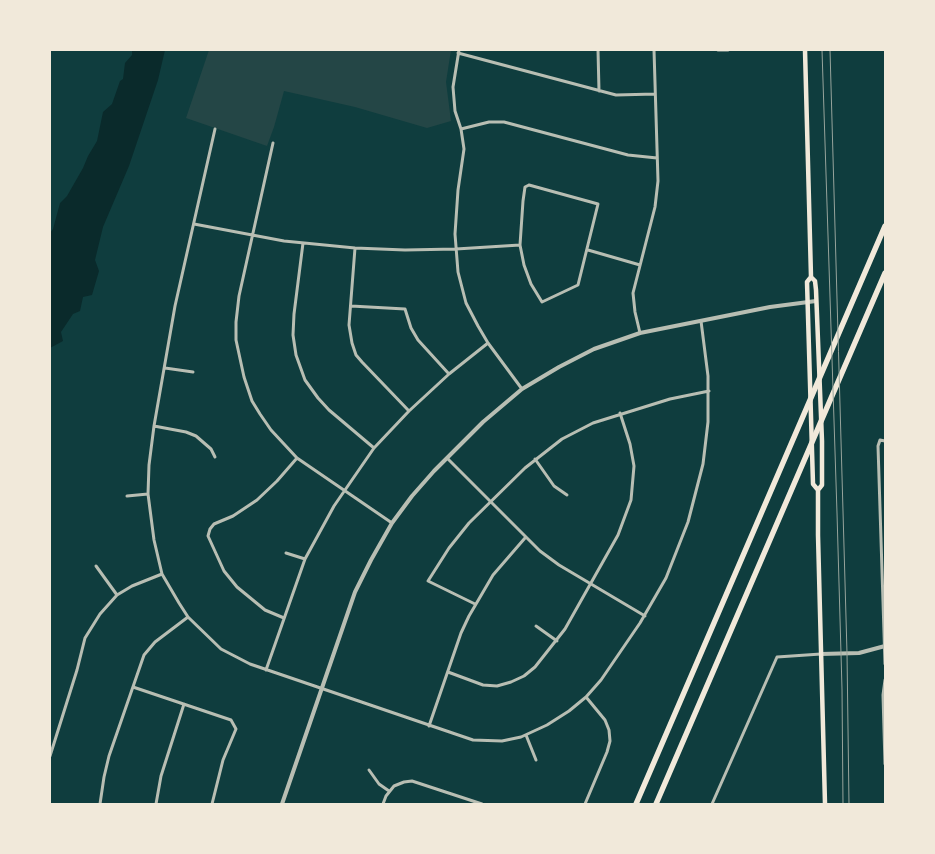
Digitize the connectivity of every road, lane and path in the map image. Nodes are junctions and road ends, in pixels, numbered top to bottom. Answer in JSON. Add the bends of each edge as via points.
{"nodes":[{"id":1,"x":598,"y":50,"type":"edge"},
{"id":2,"x":654,"y":50,"type":"edge"},
{"id":3,"x":718,"y":50,"type":"edge"},
{"id":4,"x":728,"y":50,"type":"edge"},
{"id":5,"x":805,"y":50,"type":"edge"},
{"id":6,"x":458,"y":52,"type":"edge"},
{"id":7,"x":599,"y":91,"type":"junction"},
{"id":8,"x":655,"y":94,"type":"junction"},
{"id":9,"x":215,"y":129,"type":"dead end"},
{"id":10,"x":461,"y":129,"type":"junction"},
{"id":11,"x":273,"y":143,"type":"dead end"},
{"id":12,"x":657,"y":158,"type":"junction"},
{"id":13,"x":194,"y":224,"type":"junction"},
{"id":14,"x":885,"y":226,"type":"edge"},
{"id":15,"x":253,"y":236,"type":"junction"},
{"id":16,"x":303,"y":243,"type":"junction"},
{"id":17,"x":520,"y":245,"type":"junction"},
{"id":18,"x":355,"y":248,"type":"junction"},
{"id":19,"x":456,"y":249,"type":"junction"},
{"id":20,"x":588,"y":250,"type":"junction"},
{"id":21,"x":640,"y":265,"type":"junction"},
{"id":22,"x":885,"y":273,"type":"edge"},
{"id":23,"x":811,"y":277,"type":"junction"},
{"id":24,"x":816,"y":301,"type":"junction"},
{"id":25,"x":808,"y":302,"type":"junction"},
{"id":26,"x":351,"y":306,"type":"junction"},
{"id":27,"x":701,"y":321,"type":"junction"},
{"id":28,"x":640,"y":333,"type":"junction"},
{"id":29,"x":488,"y":343,"type":"junction"},
{"id":30,"x":165,"y":368,"type":"junction"},
{"id":31,"x":193,"y":372,"type":"dead end"},
{"id":32,"x":449,"y":374,"type":"junction"},
{"id":33,"x":522,"y":389,"type":"junction"},
{"id":34,"x":709,"y":391,"type":"junction"},
{"id":35,"x":409,"y":411,"type":"junction"},
{"id":36,"x":620,"y":413,"type":"junction"},
{"id":37,"x":154,"y":426,"type":"junction"},
{"id":38,"x":885,"y":441,"type":"edge"},
{"id":39,"x":374,"y":448,"type":"junction"},
{"id":40,"x":215,"y":458,"type":"dead end"},
{"id":41,"x":296,"y":458,"type":"junction"},
{"id":42,"x":447,"y":458,"type":"junction"},
{"id":43,"x":535,"y":459,"type":"junction"},
{"id":44,"x":344,"y":490,"type":"junction"},
{"id":45,"x":818,"y":490,"type":"junction"},
{"id":46,"x":148,"y":494,"type":"junction"},
{"id":47,"x":567,"y":495,"type":"dead end"},
{"id":48,"x":127,"y":496,"type":"dead end"},
{"id":49,"x":491,"y":500,"type":"junction"},
{"id":50,"x":883,"y":515,"type":"edge"},
{"id":51,"x":392,"y":523,"type":"junction"},
{"id":52,"x":526,"y":538,"type":"junction"},
{"id":53,"x":286,"y":553,"type":"dead end"},
{"id":54,"x":305,"y":559,"type":"junction"},
{"id":55,"x":96,"y":566,"type":"dead end"},
{"id":56,"x":884,"y":569,"type":"edge"},
{"id":57,"x":162,"y":574,"type":"junction"},
{"id":58,"x":591,"y":584,"type":"junction"},
{"id":59,"x":117,"y":595,"type":"junction"},
{"id":60,"x":475,"y":604,"type":"junction"},
{"id":61,"x":645,"y":616,"type":"junction"},
{"id":62,"x":188,"y":617,"type":"junction"},
{"id":63,"x":284,"y":618,"type":"junction"},
{"id":64,"x":536,"y":626,"type":"dead end"},
{"id":65,"x":557,"y":641,"type":"junction"},
{"id":66,"x":885,"y":646,"type":"edge"},
{"id":67,"x":820,"y":654,"type":"junction"},
{"id":68,"x":885,"y":664,"type":"edge"},
{"id":69,"x":266,"y":670,"type":"junction"},
{"id":70,"x":448,"y":672,"type":"junction"},
{"id":71,"x":885,"y":680,"type":"edge"},
{"id":72,"x":133,"y":687,"type":"junction"},
{"id":73,"x":322,"y":689,"type":"junction"},
{"id":74,"x":586,"y":697,"type":"junction"},
{"id":75,"x":184,"y":704,"type":"junction"},
{"id":76,"x":429,"y":726,"type":"junction"},
{"id":77,"x":885,"y":731,"type":"edge"},
{"id":78,"x":526,"y":735,"type":"junction"},
{"id":79,"x":50,"y":756,"type":"edge"},
{"id":80,"x":536,"y":760,"type":"dead end"},
{"id":81,"x":885,"y":764,"type":"edge"},
{"id":82,"x":369,"y":770,"type":"dead end"},
{"id":83,"x":389,"y":791,"type":"junction"},
{"id":84,"x":100,"y":804,"type":"edge"},
{"id":85,"x":156,"y":804,"type":"edge"},
{"id":86,"x":212,"y":804,"type":"edge"},
{"id":87,"x":282,"y":804,"type":"edge"},
{"id":88,"x":383,"y":804,"type":"edge"},
{"id":89,"x":482,"y":804,"type":"edge"},
{"id":90,"x":585,"y":804,"type":"edge"},
{"id":91,"x":636,"y":804,"type":"edge"},
{"id":92,"x":656,"y":804,"type":"edge"},
{"id":93,"x":712,"y":804,"type":"edge"},
{"id":94,"x":825,"y":804,"type":"edge"}],
"edges":[{"from":1,"to":7,"type":"street"},
{"from":2,"to":8,"type":"street"},
{"from":3,"to":4,"type":"street"},
{"from":5,"to":23,"type":"main road"},
{"from":6,"to":7,"type":"street"},
{"from":6,"to":10,"type":"street","via":[[452,87]]},
{"from":7,"to":8,"type":"street","via":[[616,95]]},
{"from":8,"to":12,"type":"street"},
{"from":9,"to":13,"type":"street"},
{"from":10,"to":12,"type":"street","via":[[504,122],[628,155]]},
{"from":10,"to":19,"type":"street","via":[[464,149],[457,198]]},
{"from":11,"to":15,"type":"street"},
{"from":12,"to":21,"type":"street","via":[[655,207]]},
{"from":13,"to":15,"type":"street"},
{"from":13,"to":30,"type":"street"},
{"from":14,"to":91,"type":"highway"},
{"from":15,"to":16,"type":"street"},
{"from":15,"to":41,"type":"street","via":[[239,296],[236,322],[239,356],[256,408]]},
{"from":16,"to":18,"type":"street"},
{"from":16,"to":39,"type":"street","via":[[294,314],[296,355],[305,380],[318,398]]},
{"from":17,"to":19,"type":"street"},
{"from":17,"to":20,"type":"street","via":[[531,284],[542,302],[578,285]]},
{"from":17,"to":20,"type":"street","via":[[525,187],[529,185],[598,204]]},
{"from":18,"to":19,"type":"street"},
{"from":18,"to":26,"type":"street"},
{"from":19,"to":29,"type":"street","via":[[466,303]]},
{"from":20,"to":21,"type":"street"},
{"from":21,"to":28,"type":"street","via":[[633,293]]},
{"from":22,"to":92,"type":"highway"},
{"from":23,"to":24,"type":"main road","via":[[815,282]]},
{"from":23,"to":25,"type":"main road"},
{"from":24,"to":25,"type":"street"},
{"from":24,"to":45,"type":"main road","via":[[822,485]]},
{"from":25,"to":27,"type":"street"},
{"from":25,"to":45,"type":"main road","via":[[813,484]]},
{"from":26,"to":32,"type":"street","via":[[405,309],[418,340]]},
{"from":26,"to":35,"type":"street","via":[[349,325],[356,355]]},
{"from":27,"to":28,"type":"street"},
{"from":27,"to":34,"type":"street"},
{"from":28,"to":33,"type":"street","via":[[594,349]]},
{"from":29,"to":32,"type":"street"},
{"from":29,"to":33,"type":"street"},
{"from":30,"to":31,"type":"street"},
{"from":30,"to":37,"type":"street"},
{"from":32,"to":35,"type":"street"},
{"from":33,"to":42,"type":"street"},
{"from":34,"to":36,"type":"street","via":[[670,398]]},
{"from":34,"to":61,"type":"street","via":[[706,441],[695,501],[672,564]]},
{"from":35,"to":39,"type":"street"},
{"from":36,"to":43,"type":"street","via":[[578,430]]},
{"from":36,"to":58,"type":"street","via":[[632,455],[633,489],[628,512]]},
{"from":37,"to":40,"type":"street","via":[[196,436],[211,449]]},
{"from":37,"to":46,"type":"street"},
{"from":38,"to":50,"type":"street","via":[[880,440],[878,446]]},
{"from":39,"to":44,"type":"street"},
{"from":41,"to":44,"type":"street"},
{"from":41,"to":63,"type":"street","via":[[257,500],[214,524],[208,536],[224,571],[237,587],[265,610]]},
{"from":42,"to":49,"type":"street"},
{"from":42,"to":51,"type":"street"},
{"from":43,"to":47,"type":"street","via":[[554,486]]},
{"from":43,"to":49,"type":"street"},
{"from":44,"to":51,"type":"street"},
{"from":44,"to":54,"type":"street"},
{"from":45,"to":67,"type":"main road"},
{"from":46,"to":48,"type":"street"},
{"from":46,"to":57,"type":"street"},
{"from":49,"to":52,"type":"street"},
{"from":49,"to":60,"type":"street","via":[[459,535],[428,581]]},
{"from":50,"to":56,"type":"street"},
{"from":51,"to":73,"type":"street","via":[[356,592]]},
{"from":52,"to":58,"type":"street","via":[[559,565]]},
{"from":52,"to":60,"type":"street","via":[[499,568]]},
{"from":53,"to":54,"type":"street"},
{"from":54,"to":63,"type":"street"},
{"from":55,"to":59,"type":"street"},
{"from":56,"to":66,"type":"street"},
{"from":57,"to":59,"type":"street"},
{"from":57,"to":62,"type":"street"},
{"from":58,"to":61,"type":"street"},
{"from":58,"to":65,"type":"street"},
{"from":59,"to":79,"type":"street","via":[[85,638]]},
{"from":60,"to":70,"type":"street"},
{"from":61,"to":74,"type":"street","via":[[609,670]]},
{"from":62,"to":69,"type":"street","via":[[221,649]]},
{"from":62,"to":72,"type":"street","via":[[149,648]]},
{"from":63,"to":69,"type":"street"},
{"from":64,"to":65,"type":"street"},
{"from":65,"to":70,"type":"street","via":[[530,671],[497,686]]},
{"from":66,"to":67,"type":"street","via":[[859,652]]},
{"from":66,"to":68,"type":"street"},
{"from":67,"to":93,"type":"street","via":[[777,657]]},
{"from":67,"to":94,"type":"main road"},
{"from":69,"to":73,"type":"street"},
{"from":70,"to":76,"type":"street"},
{"from":71,"to":77,"type":"street"},
{"from":72,"to":75,"type":"street"},
{"from":72,"to":84,"type":"street","via":[[109,756]]},
{"from":73,"to":76,"type":"street"},
{"from":73,"to":87,"type":"street"},
{"from":74,"to":78,"type":"street","via":[[558,718]]},
{"from":74,"to":90,"type":"street","via":[[604,720],[610,741]]},
{"from":75,"to":85,"type":"street","via":[[161,776]]},
{"from":75,"to":86,"type":"street","via":[[231,720],[236,729],[223,760]]},
{"from":76,"to":78,"type":"street","via":[[483,742]]},
{"from":77,"to":81,"type":"street"},
{"from":78,"to":80,"type":"street"},
{"from":82,"to":83,"type":"street"},
{"from":83,"to":88,"type":"street"},
{"from":83,"to":89,"type":"street","via":[[400,783],[415,782]]}]}
